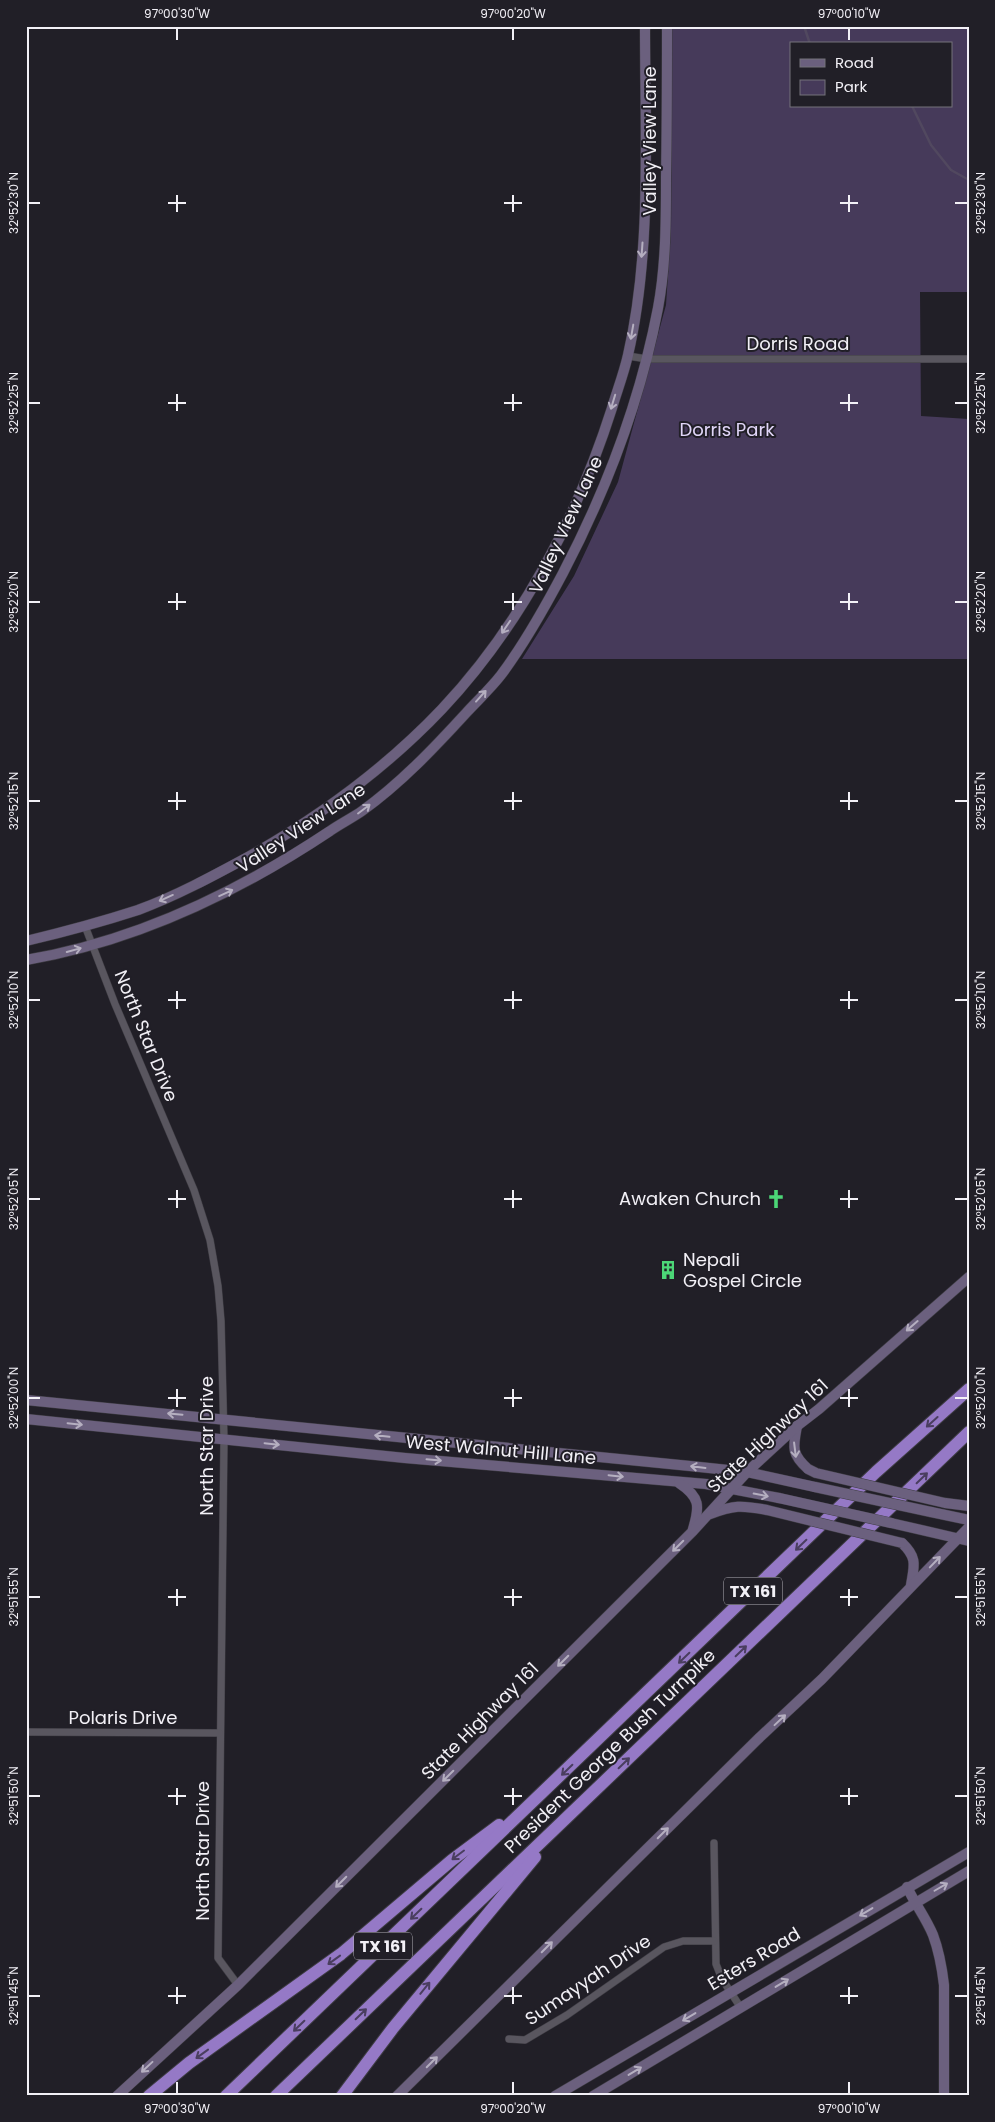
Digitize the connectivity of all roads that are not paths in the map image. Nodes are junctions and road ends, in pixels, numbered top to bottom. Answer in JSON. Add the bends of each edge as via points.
{"nodes":[{"id":1,"x":645,"y":26,"type":"edge"},
{"id":2,"x":667,"y":26,"type":"edge"},
{"id":3,"x":628,"y":356,"type":"junction"},
{"id":4,"x":647,"y":359,"type":"junction"},
{"id":5,"x":969,"y":359,"type":"edge"},
{"id":6,"x":85,"y":926,"type":"junction"},
{"id":7,"x":26,"y":941,"type":"edge"},
{"id":8,"x":94,"y":945,"type":"junction"},
{"id":9,"x":26,"y":960,"type":"edge"},
{"id":10,"x":969,"y":1277,"type":"edge"},
{"id":11,"x":969,"y":1389,"type":"edge"},
{"id":12,"x":28,"y":1400,"type":"edge"},
{"id":13,"x":27,"y":1419,"type":"edge"},
{"id":14,"x":224,"y":1419,"type":"junction"},
{"id":15,"x":797,"y":1426,"type":"junction"},
{"id":16,"x":969,"y":1432,"type":"edge"},
{"id":17,"x":224,"y":1439,"type":"junction"},
{"id":18,"x":570,"y":1454,"type":"junction"},
{"id":19,"x":567,"y":1471,"type":"junction"},
{"id":20,"x":747,"y":1472,"type":"junction"},
{"id":21,"x":678,"y":1482,"type":"junction"},
{"id":22,"x":730,"y":1489,"type":"junction"},
{"id":23,"x":969,"y":1506,"type":"edge"},
{"id":24,"x":708,"y":1515,"type":"junction"},
{"id":25,"x":969,"y":1520,"type":"edge"},
{"id":26,"x":969,"y":1526,"type":"edge"},
{"id":27,"x":692,"y":1532,"type":"junction"},
{"id":28,"x":958,"y":1538,"type":"junction"},
{"id":29,"x":969,"y":1541,"type":"edge"},
{"id":30,"x":912,"y":1585,"type":"junction"},
{"id":31,"x":26,"y":1732,"type":"edge"},
{"id":32,"x":219,"y":1733,"type":"junction"},
{"id":33,"x":540,"y":1795,"type":"junction"},
{"id":34,"x":563,"y":1821,"type":"junction"},
{"id":35,"x":714,"y":1843,"type":"dead end"},
{"id":36,"x":969,"y":1852,"type":"edge"},
{"id":37,"x":969,"y":1871,"type":"edge"},
{"id":38,"x":908,"y":1887,"type":"junction"},
{"id":39,"x":914,"y":1903,"type":"junction"},
{"id":40,"x":714,"y":1941,"type":"junction"},
{"id":41,"x":238,"y":1985,"type":"junction"},
{"id":42,"x":731,"y":1992,"type":"junction"},
{"id":43,"x":741,"y":2008,"type":"junction"},
{"id":44,"x":509,"y":2039,"type":"dead end"},
{"id":45,"x":117,"y":2096,"type":"edge"},
{"id":46,"x":149,"y":2096,"type":"edge"},
{"id":47,"x":226,"y":2096,"type":"edge"},
{"id":48,"x":276,"y":2096,"type":"edge"},
{"id":49,"x":342,"y":2096,"type":"edge"},
{"id":50,"x":397,"y":2096,"type":"edge"},
{"id":51,"x":555,"y":2096,"type":"edge"},
{"id":52,"x":592,"y":2096,"type":"edge"},
{"id":53,"x":944,"y":2096,"type":"edge"}],
"edges":[{"from":1,"to":3,"type":"main road","name":"Valley View Lane","one_way":true,"via":[[642,249]]},
{"from":2,"to":4,"type":"main road","name":"Valley View Lane","via":[[665,247],[659,305]]},
{"from":3,"to":4,"type":"street","name":"Dorris Road"},
{"from":3,"to":6,"type":"main road","name":"Valley View Lane","one_way":true,"via":[[598,450],[560,538],[491,650],[439,712],[368,778],[276,841],[181,891],[140,909]]},
{"from":4,"to":5,"type":"street","name":"Dorris Road"},
{"from":8,"to":4,"type":"main road","name":"Valley View Lane","one_way":true,"via":[[187,911],[282,863],[362,812],[432,751],[500,676],[540,616],[600,500]]},
{"from":6,"to":7,"type":"main road","name":"Valley View Lane"},
{"from":6,"to":8,"type":"street","name":"North Star Drive"},
{"from":9,"to":8,"type":"main road","name":"Valley View Lane","one_way":true},
{"from":8,"to":14,"type":"street","name":"North Star Drive","via":[[115,1004],[194,1190],[210,1240],[221,1312]]},
{"from":10,"to":15,"type":"main road","name":"State Highway 161","one_way":true},
{"from":11,"to":33,"type":"highway","name":"President George Bush Turnpike","number":"TX 161","one_way":true,"via":[[876,1472]]},
{"from":12,"to":13,"type":"main road"},
{"from":14,"to":12,"type":"main road","name":"West Walnut Hill Lane","one_way":true},
{"from":13,"to":17,"type":"main road","name":"West Walnut Hill Lane","one_way":true},
{"from":14,"to":17,"type":"street","name":"North Star Drive"},
{"from":18,"to":14,"type":"main road","name":"West Walnut Hill Lane","one_way":true},
{"from":15,"to":20,"type":"main road","name":"State Highway 161"},
{"from":15,"to":23,"type":"main road","one_way":true,"bridge":true,"via":[[793,1447],[796,1459],[816,1473]]},
{"from":34,"to":16,"type":"highway","name":"President George Bush Turnpike","number":"TX 161","one_way":true},
{"from":17,"to":19,"type":"main road","name":"West Walnut Hill Lane","one_way":true},
{"from":17,"to":32,"type":"street","name":"North Star Drive"},
{"from":18,"to":19,"type":"main road"},
{"from":20,"to":18,"type":"main road","name":"West Walnut Hill Lane","one_way":true},
{"from":19,"to":21,"type":"main road","name":"West Walnut Hill Lane","one_way":true},
{"from":20,"to":22,"type":"main road","name":"State Highway 161"},
{"from":20,"to":25,"type":"main road","name":"West Walnut Hill Lane","bridge":true},
{"from":21,"to":22,"type":"main road","name":"West Walnut Hill Lane"},
{"from":21,"to":27,"type":"main road","via":[[698,1502]]},
{"from":22,"to":24,"type":"main road","name":"State Highway 161"},
{"from":22,"to":28,"type":"main road","name":"West Walnut Hill Lane","one_way":true,"bridge":true},
{"from":24,"to":27,"type":"main road","name":"State Highway 161"},
{"from":24,"to":30,"type":"main road","bridge":true,"via":[[742,1505],[902,1543],[915,1561]]},
{"from":26,"to":28,"type":"main road"},
{"from":27,"to":41,"type":"main road","name":"State Highway 161","one_way":true},
{"from":28,"to":29,"type":"main road","name":"West Walnut Hill Lane"},
{"from":30,"to":28,"type":"main road","one_way":true},
{"from":50,"to":30,"type":"main road","one_way":true,"via":[[822,1679]]},
{"from":31,"to":32,"type":"street","name":"Polaris Drive"},
{"from":32,"to":41,"type":"street","name":"North Star Drive","via":[[218,1958]]},
{"from":33,"to":46,"type":"highway","one_way":true,"via":[[452,1860],[341,1954]]},
{"from":33,"to":47,"type":"highway","name":"President George Bush Turnpike","number":"TX 161","one_way":true},
{"from":48,"to":34,"type":"highway","name":"President George Bush Turnpike","number":"TX 161","one_way":true},
{"from":49,"to":34,"type":"highway","one_way":true,"via":[[393,2028]]},
{"from":35,"to":40,"type":"street"},
{"from":36,"to":38,"type":"main road","name":"Esters Road"},
{"from":39,"to":37,"type":"main road","name":"Esters Road","one_way":true},
{"from":38,"to":39,"type":"main road"},
{"from":38,"to":42,"type":"main road","name":"Esters Road","one_way":true},
{"from":43,"to":39,"type":"main road","name":"Esters Road","one_way":true},
{"from":39,"to":53,"type":"main road","via":[[933,1934],[942,1967]]},
{"from":40,"to":42,"type":"street","via":[[716,1964]]},
{"from":40,"to":44,"type":"street","name":"Sumayyah Drive","via":[[683,1941],[664,1947],[525,2040]]},
{"from":41,"to":45,"type":"main road","name":"State Highway 161","one_way":true},
{"from":42,"to":43,"type":"street"},
{"from":42,"to":51,"type":"main road","name":"Esters Road","one_way":true},
{"from":52,"to":43,"type":"main road","name":"Esters Road","one_way":true}]}
